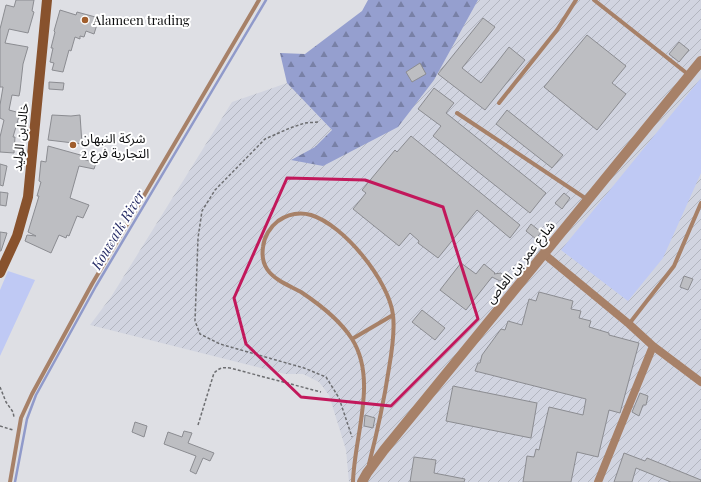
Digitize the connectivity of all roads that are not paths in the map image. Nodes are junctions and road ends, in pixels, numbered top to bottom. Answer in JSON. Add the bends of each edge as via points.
{"nodes":[{"id":1,"x":47,"y":0,"type":"edge"},
{"id":2,"x":259,"y":0,"type":"edge"},
{"id":3,"x":576,"y":0,"type":"edge"},
{"id":4,"x":594,"y":0,"type":"edge"},
{"id":5,"x":701,"y":61,"type":"edge"},
{"id":6,"x":689,"y":76,"type":"junction"},
{"id":7,"x":499,"y":103,"type":"dead end"},
{"id":8,"x":457,"y":113,"type":"dead end"},
{"id":9,"x":588,"y":201,"type":"junction"},
{"id":10,"x":701,"y":202,"type":"edge"},
{"id":11,"x":544,"y":254,"type":"junction"},
{"id":12,"x":0,"y":273,"type":"edge"},
{"id":13,"x":393,"y":315,"type":"junction"},
{"id":14,"x":629,"y":324,"type":"junction"},
{"id":15,"x":352,"y":339,"type":"junction"},
{"id":16,"x":653,"y":346,"type":"junction"},
{"id":17,"x":701,"y":382,"type":"edge"},
{"id":18,"x":367,"y":473,"type":"junction"},
{"id":19,"x":10,"y":482,"type":"edge"},
{"id":20,"x":353,"y":482,"type":"edge"},
{"id":21,"x":362,"y":482,"type":"edge"},
{"id":22,"x":598,"y":482,"type":"edge"}],
"edges":[{"from":1,"to":12,"type":"main road","name":"خالدابن الوليد","via":[[28,197],[17,236]]},
{"from":2,"to":19,"type":"lane","via":[[92,284],[32,394],[21,418]]},
{"from":3,"to":7,"type":"lane","via":[[557,30]]},
{"from":4,"to":6,"type":"lane"},
{"from":5,"to":6,"type":"street","name":"شارع عمر بن العاص"},
{"from":6,"to":9,"type":"street","name":"شارع عمر بن العاص"},
{"from":8,"to":9,"type":"lane"},
{"from":9,"to":11,"type":"street","name":"شارع عمر بن العاص"},
{"from":10,"to":14,"type":"lane","via":[[674,266]]},
{"from":11,"to":14,"type":"street"},
{"from":11,"to":18,"type":"street","name":"شارع عمر بن العاص"},
{"from":13,"to":15,"type":"lane"},
{"from":13,"to":15,"type":"lane","via":[[380,280],[364,257],[345,237],[312,215],[297,214],[283,218],[271,227],[264,240],[263,255],[267,269],[276,278],[321,307]]},
{"from":13,"to":18,"type":"lane","via":[[390,366]]},
{"from":14,"to":16,"type":"street"},
{"from":15,"to":20,"type":"lane","via":[[362,362],[365,385]]},
{"from":16,"to":17,"type":"street"},
{"from":16,"to":22,"type":"street"},
{"from":18,"to":21,"type":"street","name":"شارع عمر بن العاص"}]}
